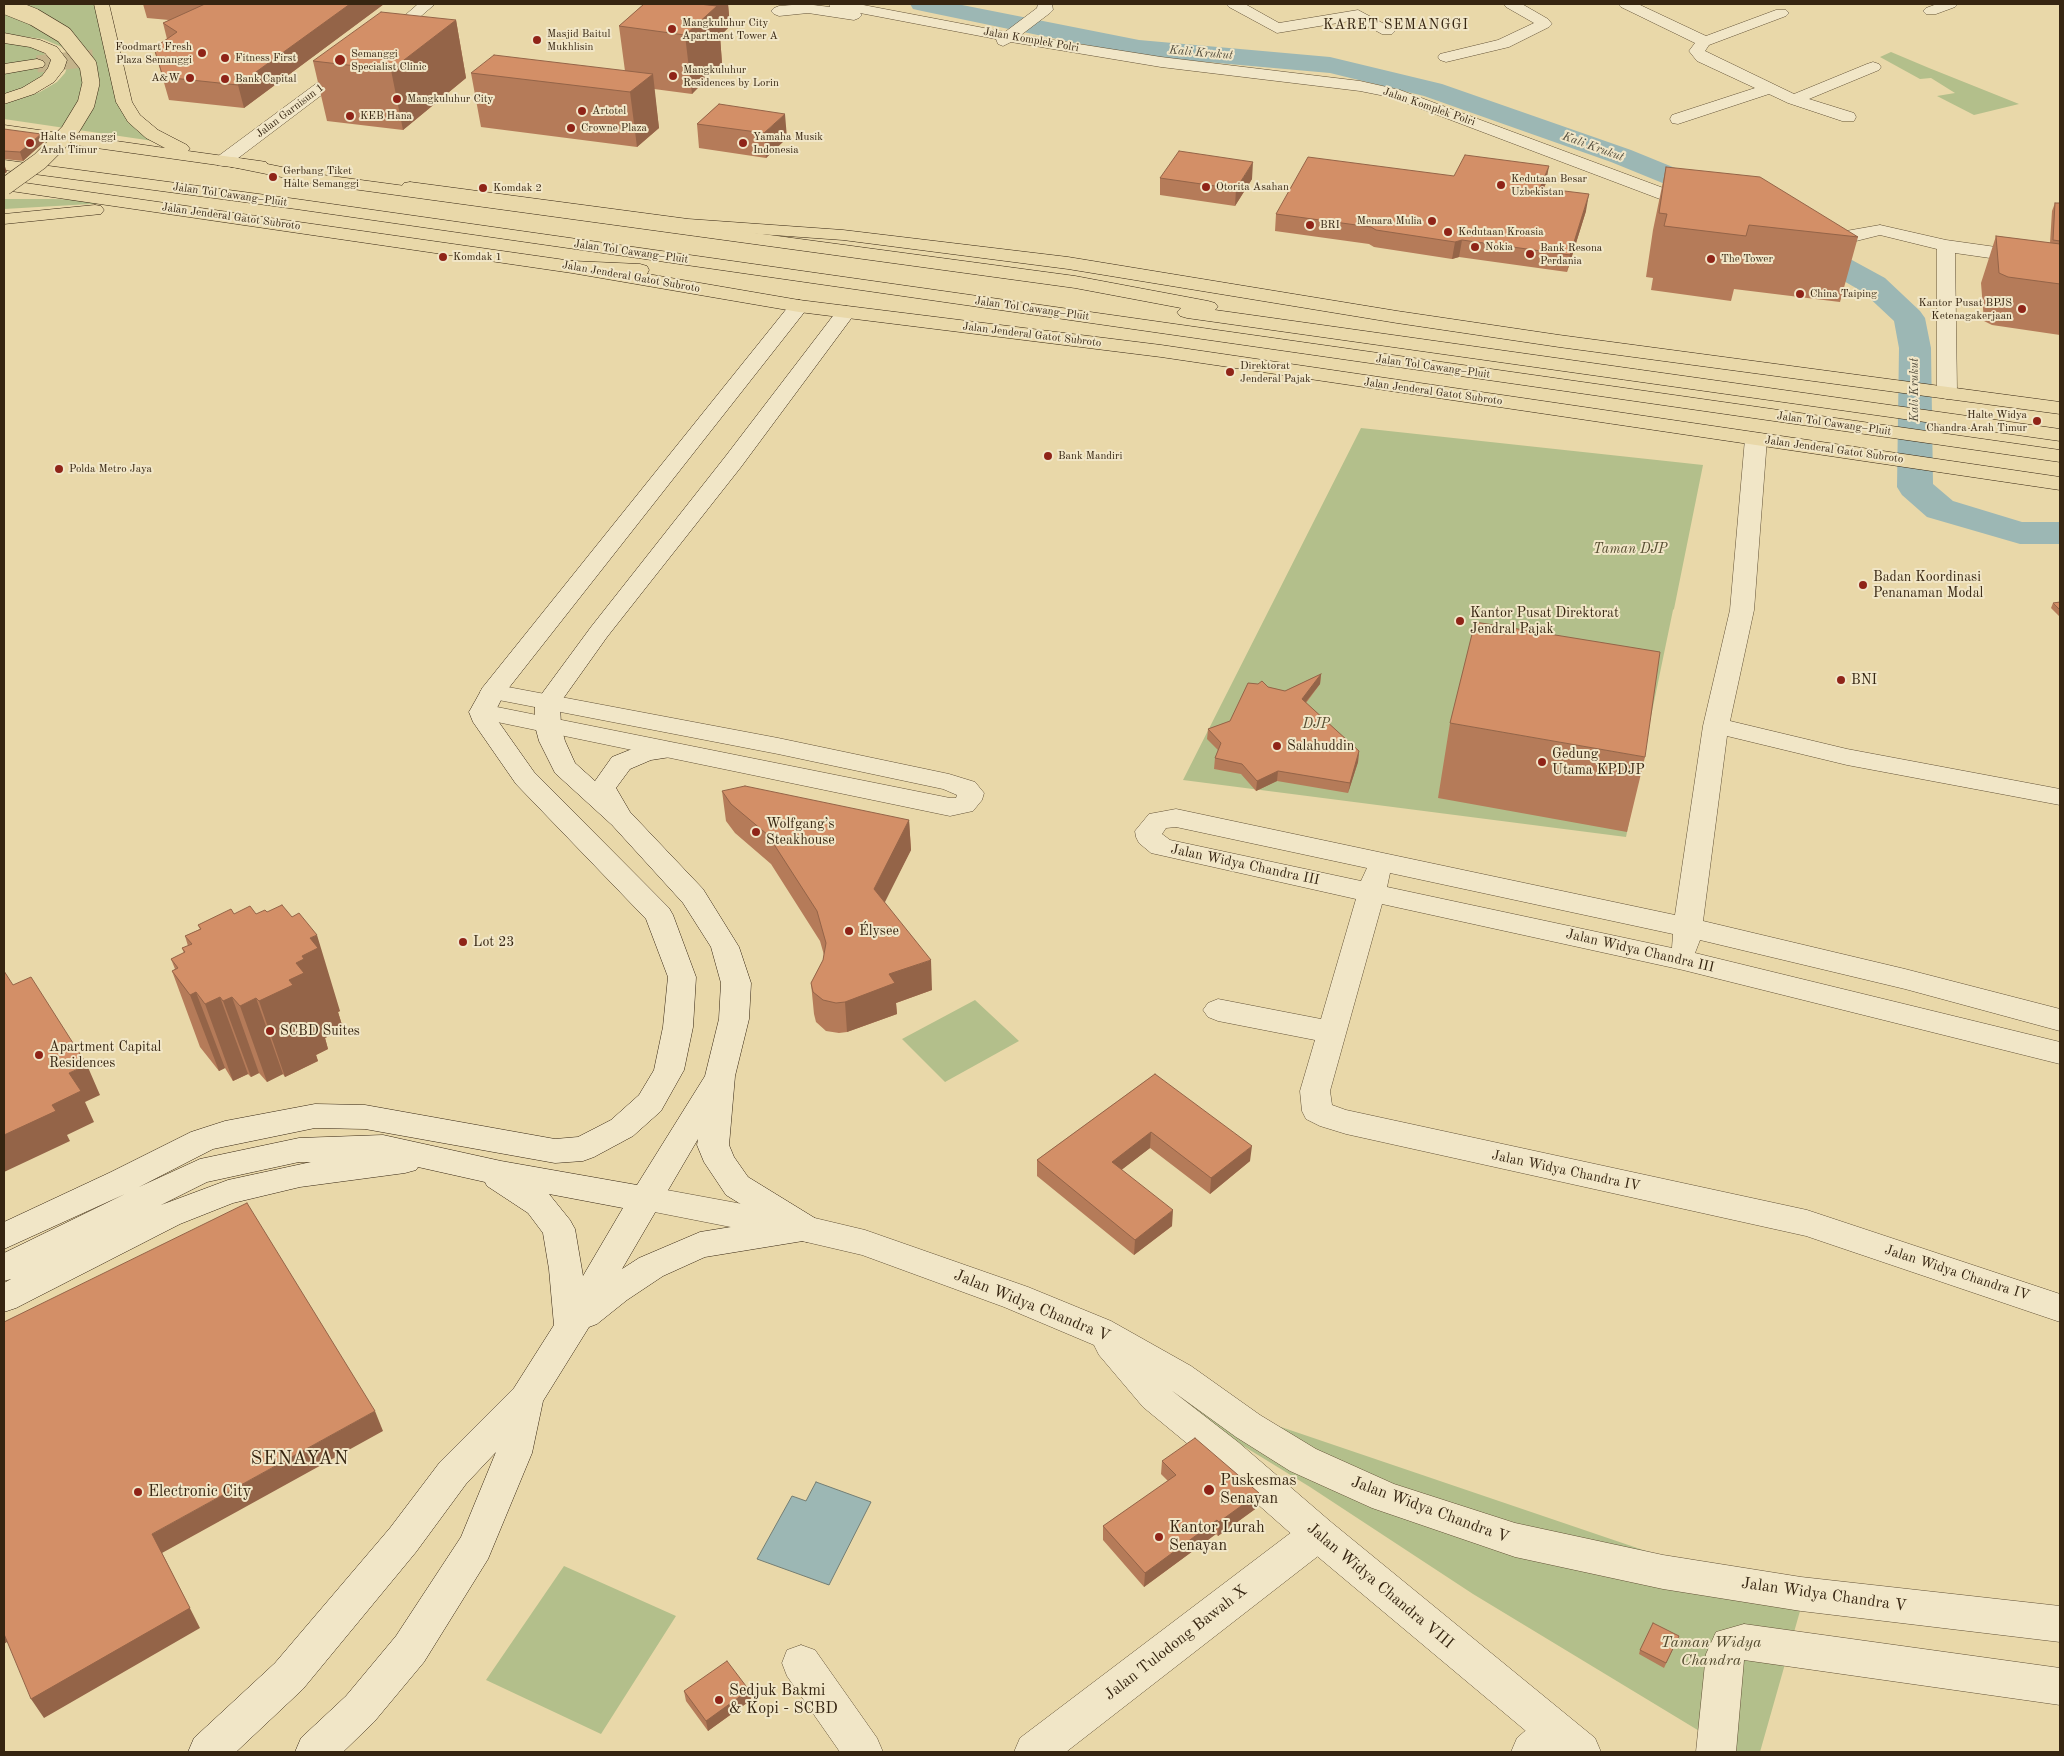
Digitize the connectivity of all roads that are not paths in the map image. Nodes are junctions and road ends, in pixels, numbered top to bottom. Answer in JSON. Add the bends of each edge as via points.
{"nodes":[{"id":1,"x":101,"y":4,"type":"edge"},
{"id":2,"x":427,"y":4,"type":"edge"},
{"id":3,"x":836,"y":4,"type":"edge"},
{"id":4,"x":1234,"y":4,"type":"edge"},
{"id":5,"x":1511,"y":4,"type":"edge"},
{"id":6,"x":1630,"y":4,"type":"edge"},
{"id":7,"x":1950,"y":4,"type":"edge"},
{"id":8,"x":4,"y":5,"type":"edge"},
{"id":9,"x":1042,"y":9,"type":"edge"},
{"id":10,"x":779,"y":11,"type":"dead end"},
{"id":11,"x":1931,"y":11,"type":"dead end"},
{"id":12,"x":1781,"y":13,"type":"dead end"},
{"id":13,"x":1387,"y":31,"type":"dead end"},
{"id":14,"x":4,"y":38,"type":"edge"},
{"id":15,"x":1007,"y":38,"type":"junction"},
{"id":16,"x":1704,"y":42,"type":"junction"},
{"id":17,"x":114,"y":55,"type":"junction"},
{"id":18,"x":1446,"y":57,"type":"dead end"},
{"id":19,"x":93,"y":58,"type":"tunnel mouth"},
{"id":20,"x":37,"y":64,"type":"tunnel mouth"},
{"id":21,"x":1873,"y":68,"type":"dead end"},
{"id":22,"x":4,"y":69,"type":"edge"},
{"id":23,"x":1206,"y":73,"type":"dead end"},
{"id":24,"x":1768,"y":89,"type":"junction"},
{"id":25,"x":4,"y":99,"type":"edge"},
{"id":26,"x":1794,"y":100,"type":"junction"},
{"id":27,"x":1848,"y":117,"type":"dead end"},
{"id":28,"x":1678,"y":119,"type":"dead end"},
{"id":29,"x":4,"y":130,"type":"edge"},
{"id":30,"x":4,"y":149,"type":"edge"},
{"id":31,"x":222,"y":161,"type":"junction"},
{"id":32,"x":4,"y":164,"type":"edge"},
{"id":33,"x":4,"y":186,"type":"edge"},
{"id":34,"x":125,"y":202,"type":"junction"},
{"id":35,"x":161,"y":207,"type":"junction"},
{"id":36,"x":4,"y":209,"type":"edge"},
{"id":37,"x":1713,"y":214,"type":"edge"},
{"id":38,"x":4,"y":219,"type":"edge"},
{"id":39,"x":1802,"y":235,"type":"dead end"},
{"id":40,"x":1946,"y":246,"type":"junction"},
{"id":41,"x":2060,"y":262,"type":"edge"},
{"id":42,"x":572,"y":267,"type":"junction"},
{"id":43,"x":799,"y":306,"type":"junction"},
{"id":44,"x":846,"y":312,"type":"junction"},
{"id":45,"x":1104,"y":319,"type":"junction"},
{"id":46,"x":1386,"y":340,"type":"junction"},
{"id":47,"x":770,"y":375,"type":"junction"},
{"id":48,"x":1947,"y":393,"type":"junction"},
{"id":49,"x":2060,"y":408,"type":"edge"},
{"id":50,"x":2060,"y":434,"type":"edge"},
{"id":51,"x":1756,"y":438,"type":"junction"},
{"id":52,"x":2060,"y":456,"type":"edge"},
{"id":53,"x":2060,"y":484,"type":"edge"},
{"id":54,"x":487,"y":702,"type":"junction"},
{"id":55,"x":547,"y":714,"type":"junction"},
{"id":56,"x":1716,"y":726,"type":"junction"},
{"id":57,"x":668,"y":750,"type":"junction"},
{"id":58,"x":2060,"y":796,"type":"edge"},
{"id":59,"x":620,"y":819,"type":"junction"},
{"id":60,"x":1380,"y":863,"type":"junction"},
{"id":61,"x":1372,"y":892,"type":"junction"},
{"id":62,"x":1689,"y":928,"type":"junction"},
{"id":63,"x":1682,"y":960,"type":"junction"},
{"id":64,"x":1218,"y":1010,"type":"dead end"},
{"id":65,"x":2060,"y":1020,"type":"edge"},
{"id":66,"x":1331,"y":1032,"type":"junction"},
{"id":67,"x":2060,"y":1053,"type":"edge"},
{"id":68,"x":720,"y":1076,"type":"junction"},
{"id":69,"x":410,"y":1125,"type":"junction"},
{"id":70,"x":430,"y":1156,"type":"junction"},
{"id":71,"x":486,"y":1169,"type":"junction"},
{"id":72,"x":200,"y":1171,"type":"junction"},
{"id":73,"x":645,"y":1199,"type":"junction"},
{"id":74,"x":805,"y":1228,"type":"junction"},
{"id":75,"x":4,"y":1236,"type":"edge"},
{"id":76,"x":4,"y":1268,"type":"edge"},
{"id":77,"x":4,"y":1298,"type":"edge"},
{"id":78,"x":2060,"y":1308,"type":"edge"},
{"id":79,"x":571,"y":1327,"type":"junction"},
{"id":80,"x":1099,"y":1331,"type":"joint"},
{"id":81,"x":526,"y":1398,"type":"junction"},
{"id":82,"x":1237,"y":1440,"type":"junction"},
{"id":83,"x":1318,"y":1534,"type":"junction"},
{"id":84,"x":2060,"y":1624,"type":"edge"},
{"id":85,"x":800,"y":1664,"type":"dead end"},
{"id":86,"x":2060,"y":1687,"type":"edge"},
{"id":87,"x":1555,"y":1745,"type":"edge"},
{"id":88,"x":208,"y":1752,"type":"edge"},
{"id":89,"x":315,"y":1752,"type":"edge"},
{"id":90,"x":864,"y":1752,"type":"edge"},
{"id":91,"x":1034,"y":1752,"type":"edge"},
{"id":92,"x":1716,"y":1752,"type":"edge"}],
"edges":[{"from":1,"to":17,"type":"highway"},
{"from":2,"to":31,"type":"street","name":"Jalan Garnisun 1","via":[[370,51]]},
{"from":3,"to":15,"type":"street","name":"Jalan Komplek Polri"},
{"from":4,"to":13,"type":"street","via":[[1277,28],[1358,15]]},
{"from":5,"to":18,"type":"street","via":[[1544,24],[1503,44]]},
{"from":6,"to":16,"type":"street"},
{"from":7,"to":11,"type":"street"},
{"from":8,"to":33,"type":"highway","bridge":true,"via":[[34,17],[64,35],[88,65],[91,83],[86,104],[69,132],[40,161]]},
{"from":9,"to":15,"type":"street"},
{"from":10,"to":15,"type":"street","via":[[808,8]]},
{"from":12,"to":16,"type":"street"},
{"from":14,"to":25,"type":"highway","via":[[34,43],[50,50],[58,60],[48,79],[28,91]]},
{"from":15,"to":23,"type":"street"},
{"from":15,"to":37,"type":"street","name":"Jalan Komplek Polri","via":[[1394,93],[1629,179]]},
{"from":16,"to":24,"type":"street","via":[[1697,51],[1703,58]]},
{"from":17,"to":19,"type":"highway"},
{"from":17,"to":31,"type":"highway","via":[[124,102],[134,118],[152,134],[186,151]]},
{"from":20,"to":22,"type":"highway"},
{"from":21,"to":26,"type":"street"},
{"from":24,"to":26,"type":"street"},
{"from":24,"to":28,"type":"street"},
{"from":26,"to":27,"type":"street"},
{"from":29,"to":31,"type":"highway"},
{"from":30,"to":46,"type":"highway","name":"Jalan Tol Cawang–Pluit"},
{"from":31,"to":46,"type":"highway","via":[[316,179],[1075,282]]},
{"from":31,"to":48,"type":"highway","via":[[688,224],[843,235],[1068,263],[1397,318]]},
{"from":32,"to":45,"type":"highway","name":"Jalan Tol Cawang–Pluit"},
{"from":33,"to":34,"type":"highway","name":"Jalan Jenderal Gatot Subroto"},
{"from":34,"to":35,"type":"highway","name":"Jalan Jenderal Gatot Subroto"},
{"from":34,"to":36,"type":"highway"},
{"from":35,"to":38,"type":"highway","via":[[74,210]]},
{"from":35,"to":42,"type":"highway","name":"Jalan Jenderal Gatot Subroto"},
{"from":39,"to":40,"type":"street","via":[[1848,237],[1880,230]]},
{"from":40,"to":41,"type":"street"},
{"from":40,"to":48,"type":"street"},
{"from":42,"to":43,"type":"highway","name":"Jalan Jenderal Gatot Subroto"},
{"from":42,"to":45,"type":"highway","via":[[623,268],[990,313]]},
{"from":43,"to":44,"type":"highway","name":"Jalan Jenderal Gatot Subroto"},
{"from":43,"to":47,"type":"street"},
{"from":44,"to":47,"type":"street"},
{"from":44,"to":51,"type":"highway","name":"Jalan Jenderal Gatot Subroto","via":[[1161,351]]},
{"from":45,"to":52,"type":"highway","name":"Jalan Tol Cawang–Pluit"},
{"from":46,"to":50,"type":"highway","name":"Jalan Tol Cawang–Pluit"},
{"from":47,"to":54,"type":"street"},
{"from":47,"to":55,"type":"street","via":[[733,462],[593,640]]},
{"from":48,"to":49,"type":"highway"},
{"from":51,"to":53,"type":"highway","name":"Jalan Jenderal Gatot Subroto"},
{"from":51,"to":56,"type":"street","via":[[1742,610]]},
{"from":54,"to":55,"type":"street"},
{"from":54,"to":69,"type":"street","via":[[486,722],[525,778],[659,915],[682,976],[678,1027],[669,1070],[650,1103],[622,1128],[583,1149],[555,1150]]},
{"from":55,"to":57,"type":"street"},
{"from":55,"to":57,"type":"street","via":[[778,746],[949,782],[966,788],[970,793],[969,800],[964,806],[950,807]]},
{"from":55,"to":59,"type":"street","via":[[552,741],[564,766]]},
{"from":56,"to":58,"type":"street","via":[[1847,757]]},
{"from":56,"to":62,"type":"street"},
{"from":57,"to":59,"type":"street","via":[[646,753],[621,763],[613,773],[603,788]]},
{"from":59,"to":68,"type":"street","via":[[694,896],[725,947],[736,983],[734,1019]]},
{"from":60,"to":61,"type":"street","name":"Jalan Widya Chandra IV"},
{"from":60,"to":61,"type":"street","name":"Jalan Widya Chandra III","via":[[1176,818],[1158,820],[1148,831],[1149,837],[1161,847]]},
{"from":60,"to":62,"type":"street","name":"Jalan Widya Chandra III"},
{"from":61,"to":63,"type":"street","name":"Jalan Widya Chandra III"},
{"from":61,"to":66,"type":"street","name":"Jalan Widya Chandra IV"},
{"from":62,"to":63,"type":"street"},
{"from":62,"to":65,"type":"street","name":"Jalan Widya Chandra III"},
{"from":63,"to":67,"type":"street","name":"Jalan Widya Chandra III"},
{"from":64,"to":66,"type":"street"},
{"from":66,"to":78,"type":"street","name":"Jalan Widya Chandra IV","via":[[1315,1091],[1317,1111],[1331,1118],[1807,1223]]},
{"from":68,"to":73,"type":"street"},
{"from":68,"to":74,"type":"street","via":[[713,1145],[720,1162],[737,1186]]},
{"from":69,"to":72,"type":"street","via":[[266,1141]]},
{"from":69,"to":75,"type":"street","via":[[365,1117],[315,1116],[225,1133],[202,1140]]},
{"from":70,"to":71,"type":"street","name":"Jalan Widya Chandra V"},
{"from":70,"to":72,"type":"street","name":"Jalan Widya Chandra V","via":[[383,1147],[299,1150]]},
{"from":70,"to":77,"type":"street","via":[[300,1175],[228,1192],[169,1215]]},
{"from":71,"to":73,"type":"street","name":"Jalan Widya Chandra V"},
{"from":71,"to":79,"type":"street","via":[[539,1204],[559,1229]]},
{"from":72,"to":76,"type":"street"},
{"from":73,"to":74,"type":"street","name":"Jalan Widya Chandra V"},
{"from":73,"to":79,"type":"street"},
{"from":74,"to":79,"type":"street","via":[[700,1245],[650,1267],[615,1290]]},
{"from":74,"to":80,"type":"street","name":"Jalan Widya Chandra V","via":[[865,1243],[970,1279]]},
{"from":79,"to":81,"type":"street"},
{"from":80,"to":82,"type":"street","name":"Jalan Widya Chandra VIII","via":[[1155,1397]]},
{"from":81,"to":88,"type":"street","via":[[453,1473],[403,1540],[289,1676]]},
{"from":81,"to":89,"type":"street","via":[[514,1453],[475,1547],[410,1649],[360,1709]]},
{"from":82,"to":83,"type":"street","name":"Jalan Widya Chandra VIII"},
{"from":82,"to":84,"type":"street","name":"Jalan Widya Chandra V","via":[[1302,1460],[1385,1497],[1516,1540],[1663,1572],[1801,1594]]},
{"from":83,"to":87,"type":"street","name":"Jalan Widya Chandra VIII"},
{"from":83,"to":91,"type":"street","name":"Jalan Tulodong Bawah X"},
{"from":85,"to":90,"type":"street"},
{"from":86,"to":92,"type":"street","via":[[1744,1642],[1730,1644],[1725,1654]]}]}
